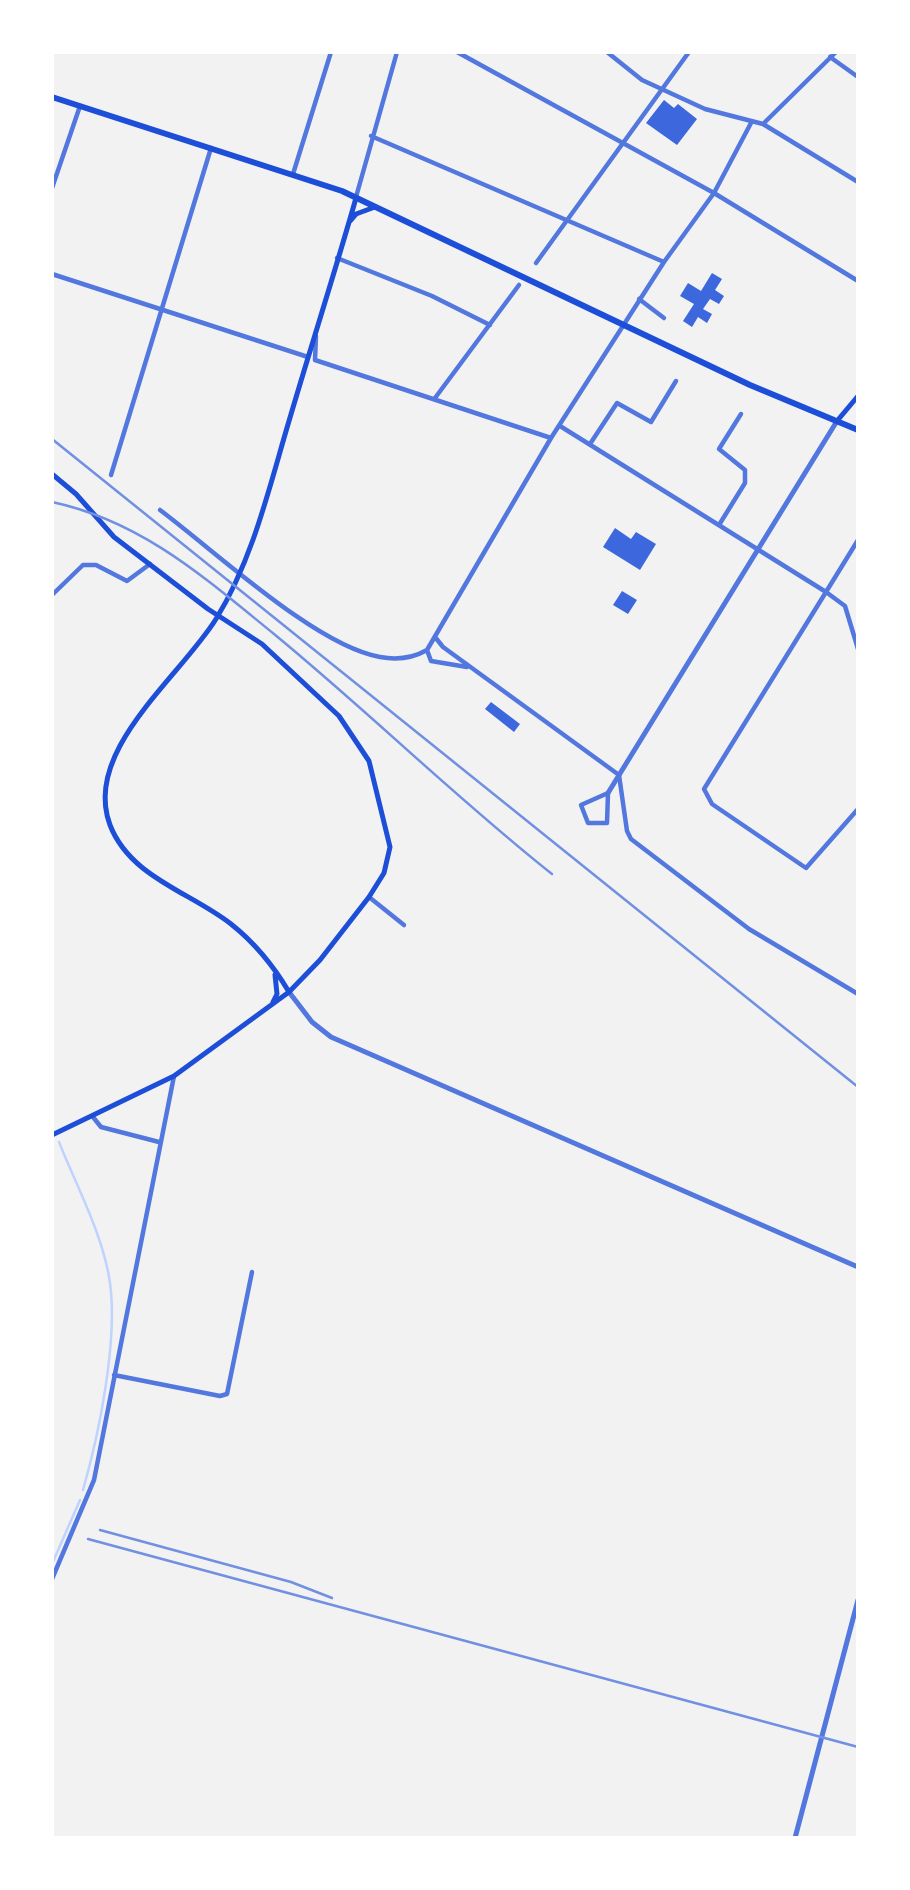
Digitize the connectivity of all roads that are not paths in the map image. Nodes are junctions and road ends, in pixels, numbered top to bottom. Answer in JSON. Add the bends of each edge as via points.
{"nodes":[{"id":1,"x":331,"y":52,"type":"edge"},
{"id":2,"x":397,"y":52,"type":"edge"},
{"id":3,"x":457,"y":52,"type":"edge"},
{"id":4,"x":607,"y":52,"type":"edge"},
{"id":5,"x":689,"y":52,"type":"edge"},
{"id":6,"x":836,"y":52,"type":"edge"},
{"id":7,"x":830,"y":57,"type":"junction"},
{"id":8,"x":858,"y":77,"type":"edge"},
{"id":9,"x":664,"y":90,"type":"junction"},
{"id":10,"x":52,"y":97,"type":"edge"},
{"id":11,"x":80,"y":106,"type":"junction"},
{"id":12,"x":751,"y":123,"type":"junction"},
{"id":13,"x":763,"y":124,"type":"junction"},
{"id":14,"x":371,"y":136,"type":"junction"},
{"id":15,"x":621,"y":144,"type":"junction"},
{"id":16,"x":211,"y":148,"type":"junction"},
{"id":17,"x":293,"y":174,"type":"junction"},
{"id":18,"x":858,"y":182,"type":"edge"},
{"id":19,"x":52,"y":188,"type":"edge"},
{"id":20,"x":714,"y":193,"type":"junction"},
{"id":21,"x":356,"y":198,"type":"junction"},
{"id":22,"x":375,"y":206,"type":"junction"},
{"id":23,"x":566,"y":221,"type":"junction"},
{"id":24,"x":348,"y":224,"type":"junction"},
{"id":25,"x":337,"y":258,"type":"junction"},
{"id":26,"x":664,"y":262,"type":"junction"},
{"id":27,"x":536,"y":263,"type":"dead end"},
{"id":28,"x":52,"y":274,"type":"edge"},
{"id":29,"x":858,"y":281,"type":"edge"},
{"id":30,"x":519,"y":285,"type":"dead end"},
{"id":31,"x":639,"y":299,"type":"junction"},
{"id":32,"x":162,"y":310,"type":"junction"},
{"id":33,"x":664,"y":318,"type":"dead end"},
{"id":34,"x":490,"y":325,"type":"junction"},
{"id":35,"x":622,"y":325,"type":"junction"},
{"id":36,"x":316,"y":330,"type":"junction"},
{"id":37,"x":308,"y":357,"type":"junction"},
{"id":38,"x":676,"y":381,"type":"dead end"},
{"id":39,"x":858,"y":396,"type":"edge"},
{"id":40,"x":435,"y":398,"type":"junction"},
{"id":41,"x":741,"y":414,"type":"dead end"},
{"id":42,"x":837,"y":421,"type":"junction"},
{"id":43,"x":560,"y":426,"type":"junction"},
{"id":44,"x":858,"y":430,"type":"edge"},
{"id":45,"x":551,"y":438,"type":"junction"},
{"id":46,"x":590,"y":444,"type":"junction"},
{"id":47,"x":52,"y":474,"type":"edge"},
{"id":48,"x":111,"y":475,"type":"dead end"},
{"id":49,"x":160,"y":510,"type":"dead end"},
{"id":50,"x":719,"y":525,"type":"junction"},
{"id":51,"x":858,"y":540,"type":"edge"},
{"id":52,"x":759,"y":550,"type":"junction"},
{"id":53,"x":150,"y":564,"type":"junction"},
{"id":54,"x":826,"y":593,"type":"junction"},
{"id":55,"x":52,"y":596,"type":"edge"},
{"id":56,"x":435,"y":637,"type":"junction"},
{"id":57,"x":858,"y":649,"type":"edge"},
{"id":58,"x":427,"y":650,"type":"junction"},
{"id":59,"x":481,"y":674,"type":"junction"},
{"id":60,"x":619,"y":775,"type":"junction"},
{"id":61,"x":608,"y":793,"type":"junction"},
{"id":62,"x":858,"y":809,"type":"edge"},
{"id":63,"x":369,"y":898,"type":"junction"},
{"id":64,"x":404,"y":925,"type":"dead end"},
{"id":65,"x":272,"y":965,"type":"junction"},
{"id":66,"x":289,"y":992,"type":"junction"},
{"id":67,"x":858,"y":994,"type":"edge"},
{"id":68,"x":270,"y":1006,"type":"junction"},
{"id":69,"x":174,"y":1076,"type":"junction"},
{"id":70,"x":93,"y":1117,"type":"junction"},
{"id":71,"x":52,"y":1135,"type":"edge"},
{"id":72,"x":159,"y":1142,"type":"junction"},
{"id":73,"x":858,"y":1267,"type":"edge"},
{"id":74,"x":252,"y":1272,"type":"dead end"},
{"id":75,"x":114,"y":1375,"type":"junction"},
{"id":76,"x":52,"y":1579,"type":"edge"},
{"id":77,"x":858,"y":1600,"type":"edge"},
{"id":78,"x":795,"y":1838,"type":"edge"}],
"edges":[{"from":1,"to":17,"type":"street"},
{"from":2,"to":14,"type":"street"},
{"from":3,"to":15,"type":"street"},
{"from":4,"to":9,"type":"street","via":[[642,80]]},
{"from":5,"to":9,"type":"street"},
{"from":6,"to":7,"type":"street"},
{"from":7,"to":8,"type":"street"},
{"from":7,"to":13,"type":"street"},
{"from":9,"to":12,"type":"street"},
{"from":9,"to":15,"type":"street"},
{"from":10,"to":11,"type":"main road"},
{"from":11,"to":16,"type":"main road"},
{"from":11,"to":19,"type":"street"},
{"from":12,"to":13,"type":"street"},
{"from":12,"to":20,"type":"street"},
{"from":13,"to":18,"type":"street"},
{"from":14,"to":21,"type":"street"},
{"from":14,"to":23,"type":"street"},
{"from":15,"to":20,"type":"street"},
{"from":15,"to":23,"type":"street"},
{"from":16,"to":17,"type":"main road"},
{"from":16,"to":32,"type":"street"},
{"from":17,"to":21,"type":"main road"},
{"from":20,"to":26,"type":"street"},
{"from":20,"to":29,"type":"street"},
{"from":21,"to":22,"type":"main road"},
{"from":21,"to":24,"type":"main road"},
{"from":22,"to":24,"type":"main road","via":[[356,214]]},
{"from":22,"to":35,"type":"main road"},
{"from":23,"to":26,"type":"street"},
{"from":23,"to":27,"type":"street"},
{"from":24,"to":25,"type":"main road"},
{"from":25,"to":34,"type":"street"},
{"from":25,"to":36,"type":"main road"},
{"from":26,"to":31,"type":"street"},
{"from":28,"to":32,"type":"street"},
{"from":30,"to":34,"type":"street"},
{"from":31,"to":33,"type":"street"},
{"from":31,"to":35,"type":"street"},
{"from":32,"to":37,"type":"street"},
{"from":32,"to":48,"type":"street"},
{"from":34,"to":40,"type":"street"},
{"from":35,"to":42,"type":"main road"},
{"from":35,"to":43,"type":"street"},
{"from":36,"to":37,"type":"main road"},
{"from":36,"to":40,"type":"street","via":[[315,360]]},
{"from":37,"to":65,"type":"main road","via":[[242,567],[207,633],[119,744],[105,784],[107,815],[115,836],[134,861],[229,922]]},
{"from":38,"to":46,"type":"street","via":[[651,422],[617,402]]},
{"from":39,"to":42,"type":"main road"},
{"from":40,"to":45,"type":"street"},
{"from":41,"to":50,"type":"street","via":[[719,449],[745,470],[745,483]]},
{"from":42,"to":44,"type":"main road"},
{"from":42,"to":52,"type":"street"},
{"from":43,"to":45,"type":"street"},
{"from":43,"to":46,"type":"street"},
{"from":45,"to":56,"type":"street"},
{"from":46,"to":50,"type":"street"},
{"from":47,"to":53,"type":"main road","via":[[106,530]]},
{"from":49,"to":58,"type":"street","via":[[296,615],[339,642],[382,658],[410,657]]},
{"from":50,"to":52,"type":"street"},
{"from":51,"to":54,"type":"street"},
{"from":52,"to":54,"type":"street"},
{"from":52,"to":60,"type":"street"},
{"from":53,"to":55,"type":"street","via":[[127,582],[96,565],[83,565]]},
{"from":53,"to":63,"type":"main road","via":[[274,653],[352,733],[369,761],[390,839],[389,861]]},
{"from":54,"to":57,"type":"street","via":[[845,606]]},
{"from":54,"to":62,"type":"street","via":[[704,792],[712,804],[806,868]]},
{"from":56,"to":58,"type":"street"},
{"from":56,"to":59,"type":"street"},
{"from":58,"to":59,"type":"street","via":[[431,661],[462,665]]},
{"from":59,"to":60,"type":"street"},
{"from":60,"to":61,"type":"street"},
{"from":60,"to":67,"type":"street","via":[[631,839],[749,929]]},
{"from":61,"to":61,"type":"street","via":[[581,805],[588,823],[607,822]]},
{"from":63,"to":64,"type":"street"},
{"from":63,"to":66,"type":"main road"},
{"from":65,"to":66,"type":"main road"},
{"from":65,"to":68,"type":"main road","via":[[277,988]]},
{"from":66,"to":68,"type":"main road"},
{"from":66,"to":73,"type":"street","via":[[312,1022],[331,1037]]},
{"from":68,"to":69,"type":"main road"},
{"from":69,"to":70,"type":"main road"},
{"from":69,"to":72,"type":"street"},
{"from":70,"to":71,"type":"main road"},
{"from":70,"to":72,"type":"street","via":[[101,1127]]},
{"from":72,"to":75,"type":"street"},
{"from":74,"to":75,"type":"street","via":[[227,1394]]},
{"from":75,"to":76,"type":"street","via":[[91,1489]]},
{"from":77,"to":78,"type":"street"}]}
